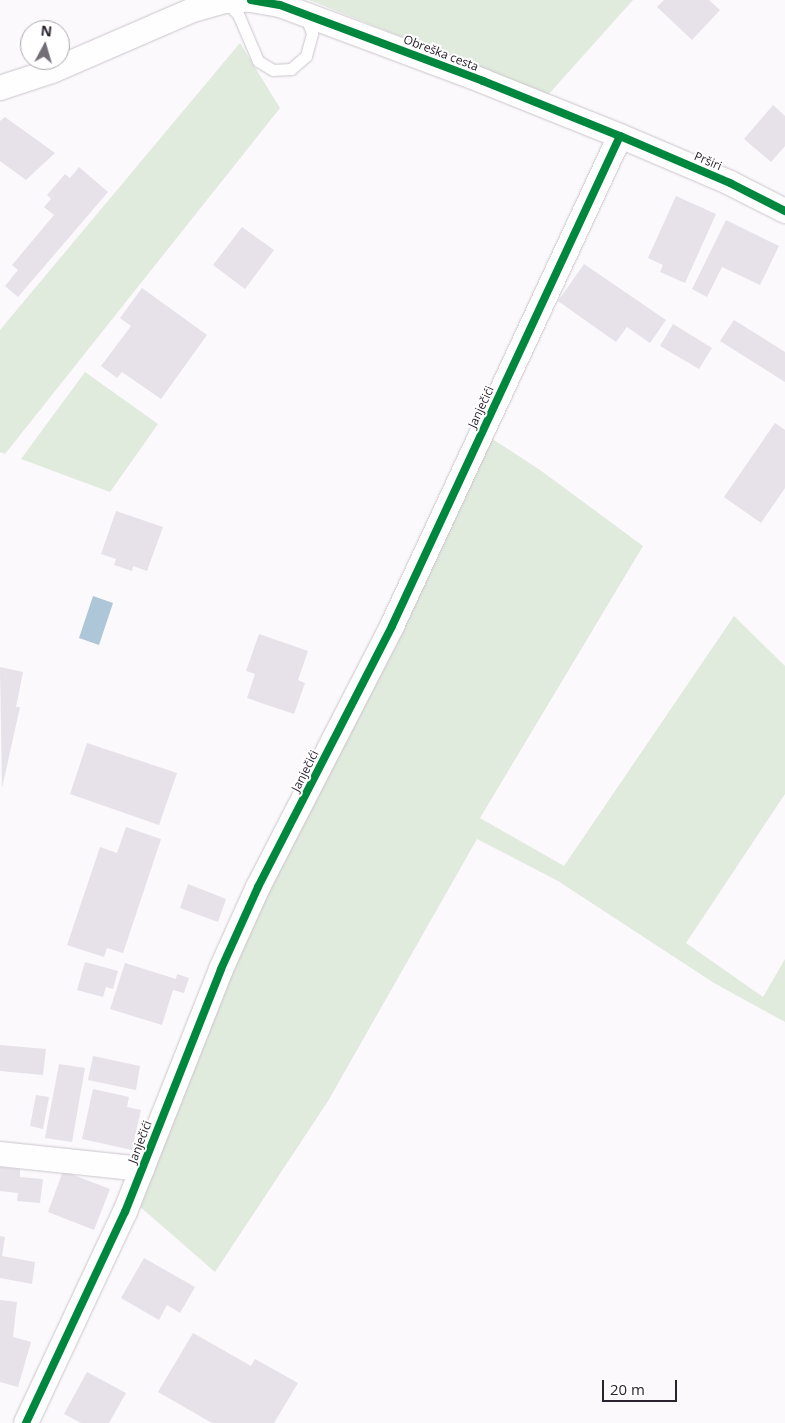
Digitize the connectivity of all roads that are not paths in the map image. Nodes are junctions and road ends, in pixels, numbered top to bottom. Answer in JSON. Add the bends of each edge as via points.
{"nodes":[{"id":1,"x":251,"y":0,"type":"edge"},
{"id":2,"x":235,"y":1,"type":"edge"},
{"id":3,"x":303,"y":14,"type":"junction"},
{"id":4,"x":0,"y":88,"type":"edge"},
{"id":5,"x":620,"y":136,"type":"junction"},
{"id":6,"x":785,"y":211,"type":"edge"},
{"id":7,"x":0,"y":1154,"type":"edge"},
{"id":8,"x":142,"y":1169,"type":"junction"},
{"id":9,"x":26,"y":1423,"type":"edge"}],
"edges":[{"from":1,"to":3,"type":"street","name":"Obreška cesta","via":[[280,5]]},
{"from":2,"to":3,"type":"lane","via":[[258,61],[273,70],[291,69],[306,56],[312,33]]},
{"from":2,"to":4,"type":"street","via":[[184,13],[22,83]]},
{"from":3,"to":5,"type":"street","name":"Obreška cesta"},
{"from":5,"to":6,"type":"street","name":"Prširi","via":[[730,183]]},
{"from":5,"to":8,"type":"street","name":"Janječići","via":[[392,626],[240,928]]},
{"from":7,"to":8,"type":"street"},
{"from":8,"to":9,"type":"street","name":"Janječići"}]}
